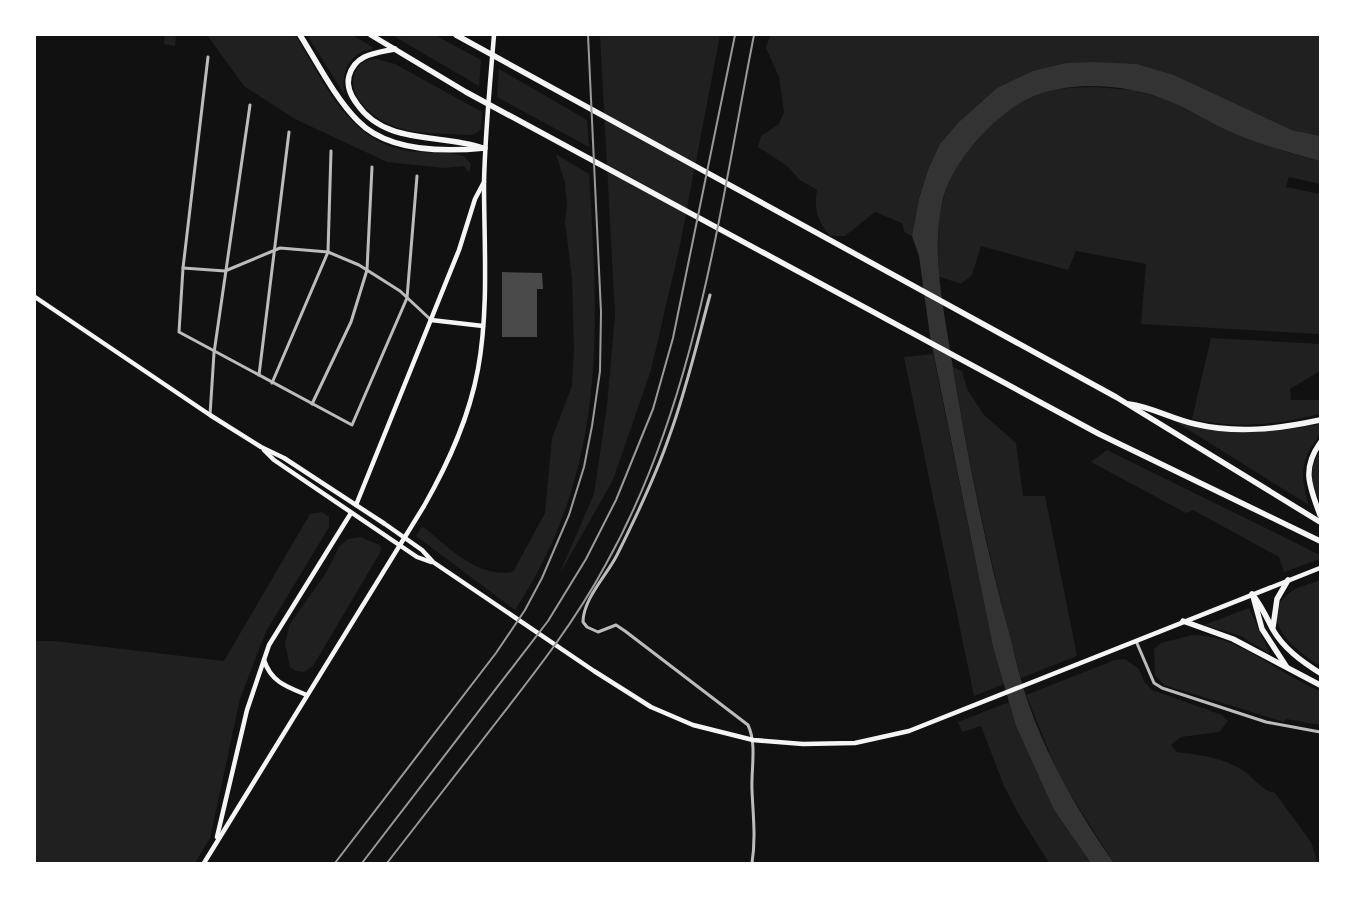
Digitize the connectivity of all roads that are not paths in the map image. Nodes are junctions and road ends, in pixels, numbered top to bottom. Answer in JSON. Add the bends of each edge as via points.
{"nodes":[{"id":1,"x":300,"y":35,"type":"edge"},
{"id":2,"x":371,"y":35,"type":"edge"},
{"id":3,"x":456,"y":35,"type":"edge"},
{"id":4,"x":494,"y":35,"type":"edge"},
{"id":5,"x":395,"y":50,"type":"junction"},
{"id":6,"x":208,"y":57,"type":"dead end"},
{"id":7,"x":250,"y":105,"type":"dead end"},
{"id":8,"x":289,"y":132,"type":"dead end"},
{"id":9,"x":485,"y":148,"type":"junction"},
{"id":10,"x":331,"y":151,"type":"dead end"},
{"id":11,"x":372,"y":167,"type":"dead end"},
{"id":12,"x":417,"y":176,"type":"dead end"},
{"id":13,"x":484,"y":181,"type":"junction"},
{"id":14,"x":276,"y":249,"type":"junction"},
{"id":15,"x":328,"y":252,"type":"junction"},
{"id":16,"x":182,"y":268,"type":"junction"},
{"id":17,"x":367,"y":270,"type":"junction"},
{"id":18,"x":225,"y":271,"type":"junction"},
{"id":19,"x":710,"y":295,"type":"dead end"},
{"id":20,"x":35,"y":297,"type":"edge"},
{"id":21,"x":407,"y":298,"type":"junction"},
{"id":22,"x":431,"y":320,"type":"junction"},
{"id":23,"x":483,"y":326,"type":"junction"},
{"id":24,"x":214,"y":353,"type":"junction"},
{"id":25,"x":259,"y":375,"type":"junction"},
{"id":26,"x":272,"y":383,"type":"junction"},
{"id":27,"x":312,"y":404,"type":"junction"},
{"id":28,"x":1127,"y":404,"type":"junction"},
{"id":29,"x":210,"y":414,"type":"junction"},
{"id":30,"x":1320,"y":420,"type":"edge"},
{"id":31,"x":1320,"y":443,"type":"edge"},
{"id":32,"x":261,"y":447,"type":"junction"},
{"id":33,"x":356,"y":505,"type":"junction"},
{"id":34,"x":351,"y":513,"type":"junction"},
{"id":35,"x":1320,"y":515,"type":"edge"},
{"id":36,"x":1320,"y":522,"type":"edge"},
{"id":37,"x":1320,"y":541,"type":"edge"},
{"id":38,"x":433,"y":562,"type":"junction"},
{"id":39,"x":1320,"y":568,"type":"edge"},
{"id":40,"x":1288,"y":580,"type":"junction"},
{"id":41,"x":1252,"y":594,"type":"junction"},
{"id":42,"x":1183,"y":621,"type":"junction"},
{"id":43,"x":1273,"y":630,"type":"junction"},
{"id":44,"x":1136,"y":641,"type":"junction"},
{"id":45,"x":264,"y":659,"type":"junction"},
{"id":46,"x":1288,"y":668,"type":"junction"},
{"id":47,"x":1320,"y":673,"type":"edge"},
{"id":48,"x":1320,"y":685,"type":"edge"},
{"id":49,"x":307,"y":695,"type":"junction"},
{"id":50,"x":1320,"y":732,"type":"edge"},
{"id":51,"x":753,"y":740,"type":"junction"},
{"id":52,"x":217,"y":841,"type":"junction"},
{"id":53,"x":204,"y":863,"type":"edge"},
{"id":54,"x":752,"y":863,"type":"edge"}],
"edges":[{"from":1,"to":9,"type":"highway","via":[[351,113],[368,130],[386,140],[405,145],[466,150]]},
{"from":2,"to":5,"type":"highway"},
{"from":3,"to":28,"type":"highway"},
{"from":4,"to":9,"type":"main road"},
{"from":5,"to":9,"type":"highway","via":[[367,55],[356,61],[348,88],[359,108],[374,122],[397,133],[464,141]]},
{"from":5,"to":37,"type":"highway","via":[[466,92],[1098,434]]},
{"from":6,"to":16,"type":"street"},
{"from":7,"to":18,"type":"street"},
{"from":8,"to":14,"type":"street"},
{"from":9,"to":13,"type":"main road"},
{"from":10,"to":15,"type":"street"},
{"from":11,"to":17,"type":"street"},
{"from":12,"to":21,"type":"street"},
{"from":13,"to":22,"type":"main road"},
{"from":13,"to":23,"type":"main road"},
{"from":14,"to":15,"type":"street"},
{"from":14,"to":18,"type":"street"},
{"from":14,"to":25,"type":"street"},
{"from":15,"to":17,"type":"street"},
{"from":15,"to":26,"type":"street"},
{"from":16,"to":18,"type":"street"},
{"from":16,"to":24,"type":"street","via":[[179,332]]},
{"from":17,"to":21,"type":"street"},
{"from":17,"to":27,"type":"street","via":[[351,322]]},
{"from":18,"to":24,"type":"street"},
{"from":19,"to":51,"type":"street","via":[[669,439],[611,566],[583,614],[583,622],[598,632],[616,625],[625,630],[748,725]]},
{"from":20,"to":29,"type":"main road"},
{"from":21,"to":22,"type":"street"},
{"from":21,"to":27,"type":"street","via":[[352,426]]},
{"from":22,"to":23,"type":"main road"},
{"from":22,"to":33,"type":"main road"},
{"from":23,"to":49,"type":"main road","via":[[472,396],[452,452],[423,507]]},
{"from":24,"to":25,"type":"street"},
{"from":24,"to":29,"type":"street"},
{"from":25,"to":26,"type":"street"},
{"from":26,"to":27,"type":"street"},
{"from":28,"to":30,"type":"highway","via":[[1145,406],[1194,424],[1234,430],[1272,429]]},
{"from":28,"to":36,"type":"highway"},
{"from":29,"to":32,"type":"main road"},
{"from":31,"to":35,"type":"highway","via":[[1311,459],[1308,479]]},
{"from":32,"to":33,"type":"main road","via":[[284,458]]},
{"from":32,"to":34,"type":"main road","via":[[274,460]]},
{"from":33,"to":38,"type":"main road","via":[[422,550]]},
{"from":34,"to":38,"type":"main road","via":[[418,557]]},
{"from":34,"to":45,"type":"main road","via":[[283,620]]},
{"from":38,"to":51,"type":"main road","via":[[651,707],[720,733]]},
{"from":39,"to":40,"type":"main road"},
{"from":40,"to":41,"type":"main road"},
{"from":40,"to":43,"type":"highway","via":[[1277,599]]},
{"from":41,"to":42,"type":"main road"},
{"from":41,"to":43,"type":"highway","via":[[1262,606]]},
{"from":41,"to":46,"type":"highway","via":[[1262,629]]},
{"from":42,"to":44,"type":"main road"},
{"from":42,"to":46,"type":"highway","via":[[1233,639]]},
{"from":43,"to":47,"type":"highway","via":[[1285,647]]},
{"from":44,"to":50,"type":"street","via":[[1154,683],[1162,688],[1266,722]]},
{"from":44,"to":51,"type":"main road","via":[[909,731],[854,743],[803,744]]},
{"from":45,"to":49,"type":"main road","via":[[273,678]]},
{"from":45,"to":52,"type":"main road","via":[[247,710]]},
{"from":46,"to":48,"type":"highway"},
{"from":49,"to":52,"type":"main road"},
{"from":51,"to":54,"type":"street","via":[[755,841]]},
{"from":52,"to":53,"type":"main road"}]}
